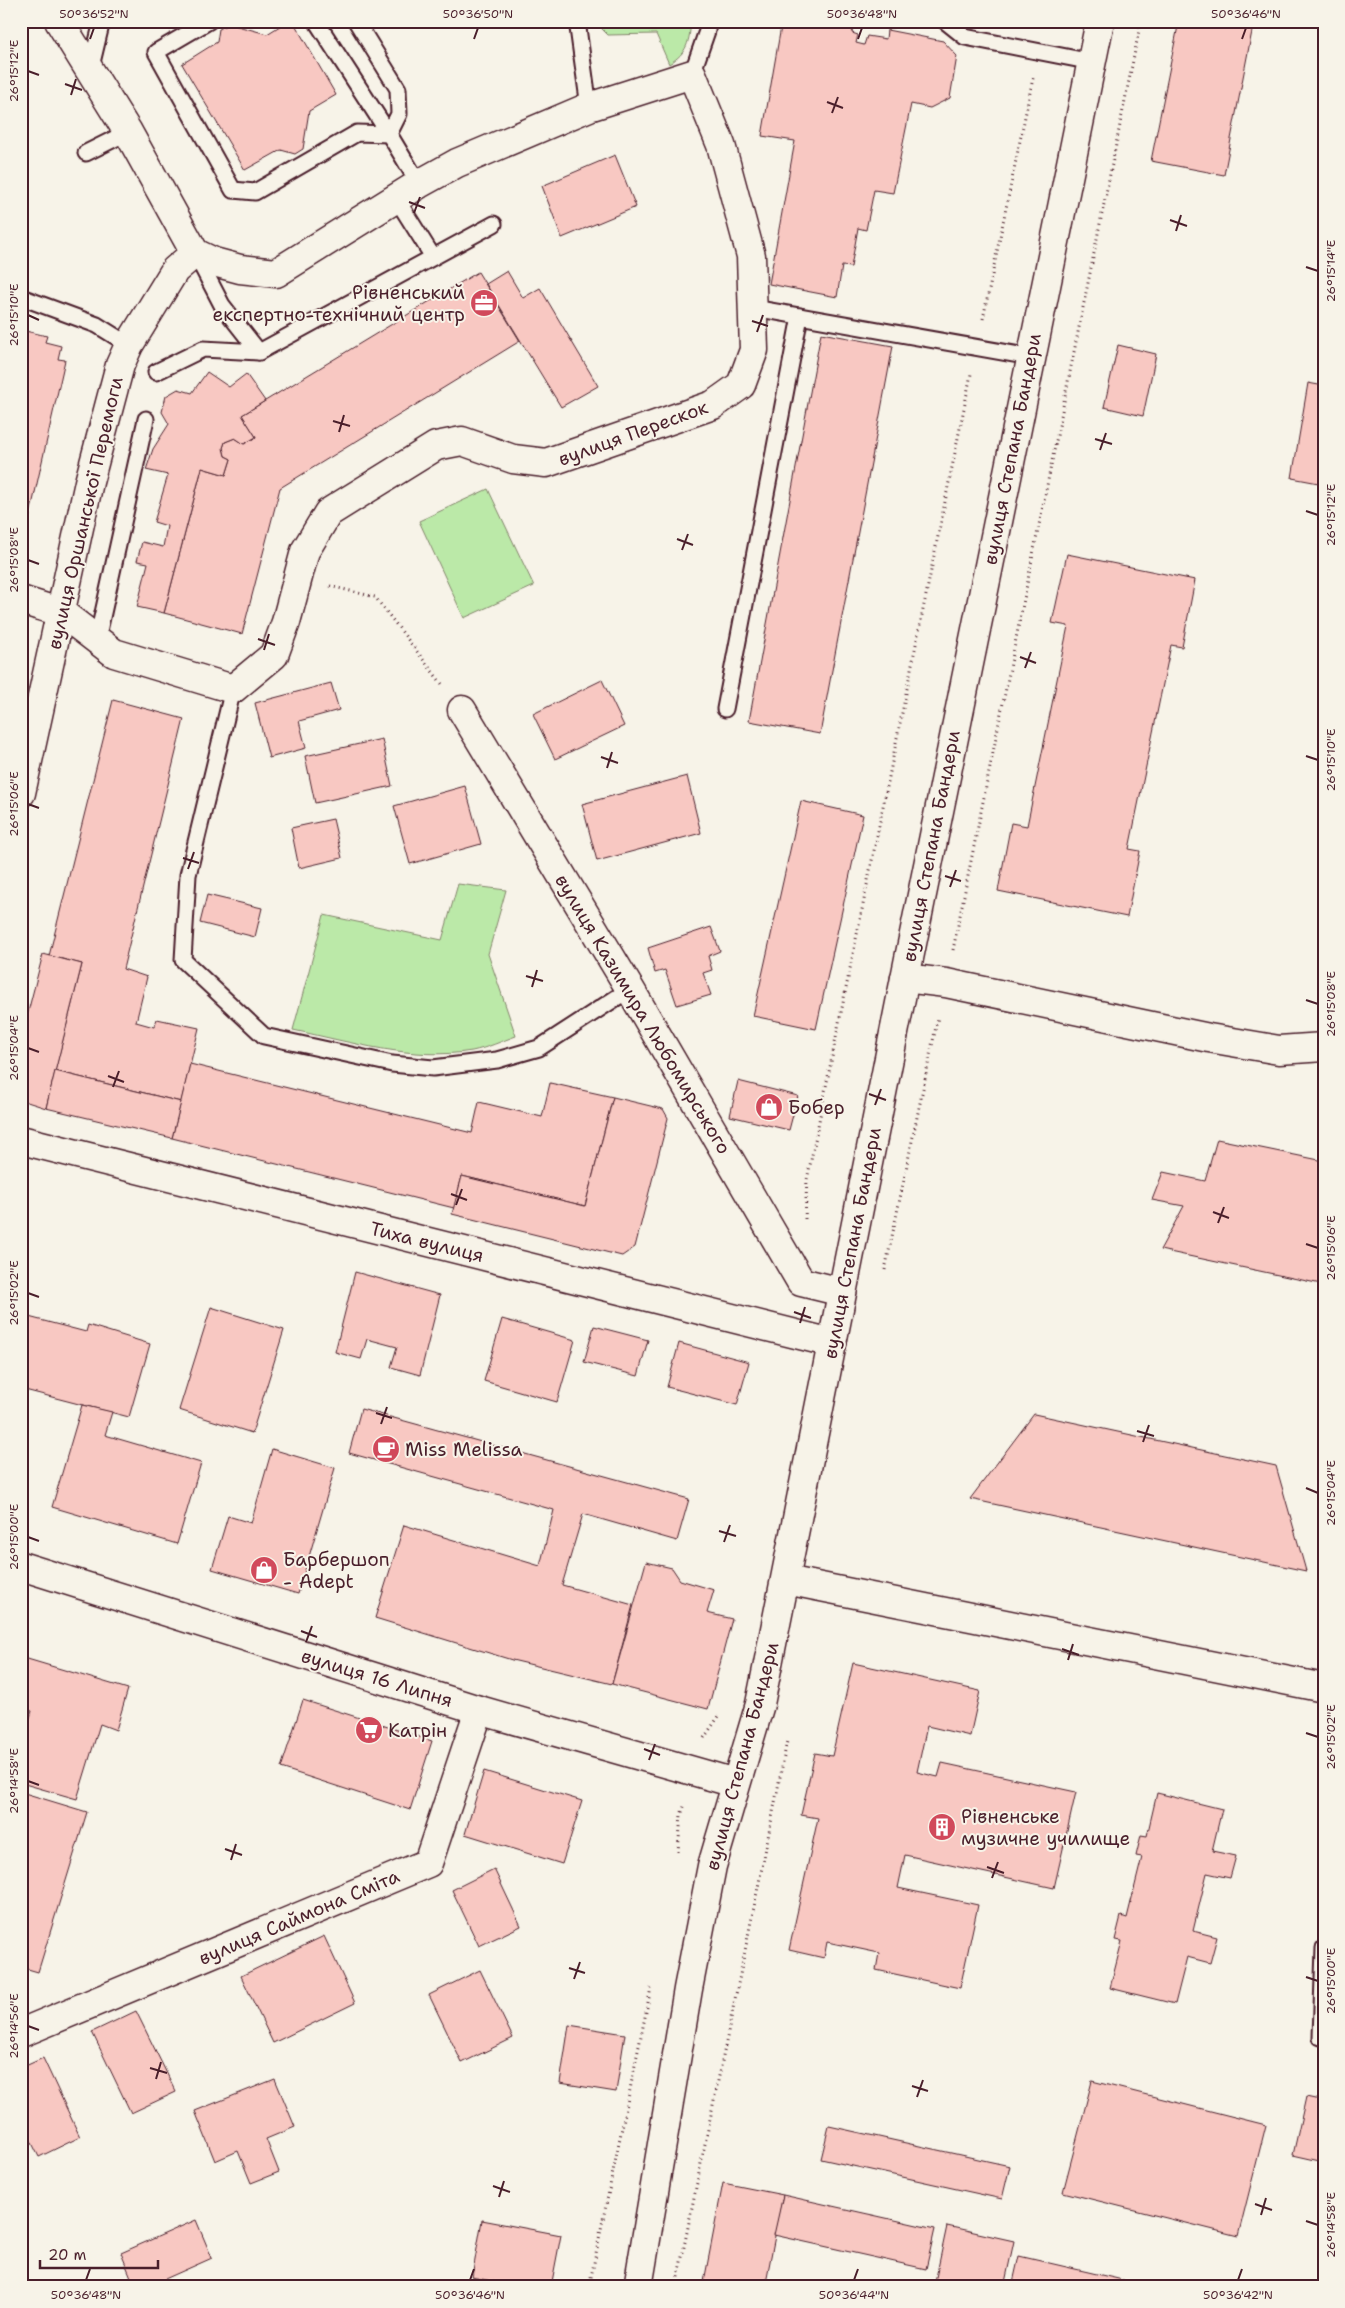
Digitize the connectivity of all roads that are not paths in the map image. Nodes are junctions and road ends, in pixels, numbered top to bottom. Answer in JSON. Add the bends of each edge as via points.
{"nodes":[{"id":1,"x":59,"y":21,"type":"edge"},
{"id":2,"x":102,"y":21,"type":"edge"},
{"id":3,"x":209,"y":21,"type":"edge"},
{"id":4,"x":316,"y":21,"type":"edge"},
{"id":5,"x":356,"y":21,"type":"edge"},
{"id":6,"x":578,"y":21,"type":"edge"},
{"id":7,"x":708,"y":21,"type":"edge"},
{"id":8,"x":945,"y":21,"type":"edge"},
{"id":9,"x":1100,"y":21,"type":"edge"},
{"id":10,"x":1092,"y":62,"type":"junction"},
{"id":11,"x":90,"y":71,"type":"junction"},
{"id":12,"x":692,"y":74,"type":"junction"},
{"id":13,"x":589,"y":107,"type":"junction"},
{"id":14,"x":128,"y":132,"type":"junction"},
{"id":15,"x":388,"y":134,"type":"junction"},
{"id":16,"x":86,"y":154,"type":"dead end"},
{"id":17,"x":419,"y":184,"type":"junction"},
{"id":18,"x":396,"y":198,"type":"junction"},
{"id":19,"x":494,"y":224,"type":"dead end"},
{"id":20,"x":195,"y":253,"type":"junction"},
{"id":21,"x":433,"y":257,"type":"junction"},
{"id":22,"x":21,"y":297,"type":"edge"},
{"id":23,"x":754,"y":308,"type":"junction"},
{"id":24,"x":800,"y":316,"type":"junction"},
{"id":25,"x":129,"y":344,"type":"junction"},
{"id":26,"x":259,"y":352,"type":"junction"},
{"id":27,"x":1031,"y":356,"type":"junction"},
{"id":28,"x":156,"y":372,"type":"dead end"},
{"id":29,"x":146,"y":419,"type":"dead end"},
{"id":30,"x":21,"y":600,"type":"edge"},
{"id":31,"x":62,"y":613,"type":"junction"},
{"id":32,"x":97,"y":640,"type":"junction"},
{"id":33,"x":233,"y":689,"type":"junction"},
{"id":34,"x":725,"y":709,"type":"dead end"},
{"id":35,"x":462,"y":710,"type":"road end"},
{"id":36,"x":23,"y":778,"type":"edge"},
{"id":37,"x":905,"y":978,"type":"junction"},
{"id":38,"x":630,"y":990,"type":"junction"},
{"id":39,"x":1324,"y":1047,"type":"edge"},
{"id":40,"x":21,"y":1140,"type":"edge"},
{"id":41,"x":842,"y":1292,"type":"junction"},
{"id":42,"x":832,"y":1343,"type":"junction"},
{"id":43,"x":21,"y":1566,"type":"edge"},
{"id":44,"x":786,"y":1580,"type":"junction"},
{"id":45,"x":1324,"y":1688,"type":"edge"},
{"id":46,"x":479,"y":1710,"type":"junction"},
{"id":47,"x":735,"y":1783,"type":"junction"},
{"id":48,"x":1324,"y":1948,"type":"edge"},
{"id":49,"x":21,"y":2034,"type":"edge"},
{"id":50,"x":1324,"y":2038,"type":"edge"},
{"id":51,"x":638,"y":2287,"type":"edge"}],
"edges":[{"from":1,"to":11,"type":"street"},
{"from":2,"to":11,"type":"lane"},
{"from":3,"to":15,"type":"lane","via":[[156,52],[233,190],[255,192],[357,133]]},
{"from":4,"to":15,"type":"lane"},
{"from":5,"to":15,"type":"lane","via":[[398,89],[399,114]]},
{"from":6,"to":13,"type":"lane"},
{"from":7,"to":12,"type":"lane"},
{"from":8,"to":10,"type":"lane","via":[[965,36]]},
{"from":9,"to":10,"type":"street","name":"вулиця Степана Бандери"},
{"from":10,"to":27,"type":"street","name":"вулиця Степана Бандери"},
{"from":11,"to":14,"type":"street"},
{"from":12,"to":13,"type":"street"},
{"from":12,"to":23,"type":"street","name":"вулиця Перескок","via":[[722,145],[749,246]]},
{"from":13,"to":17,"type":"street","via":[[458,163]]},
{"from":14,"to":16,"type":"lane"},
{"from":14,"to":20,"type":"street"},
{"from":15,"to":17,"type":"lane"},
{"from":17,"to":18,"type":"street"},
{"from":18,"to":20,"type":"street","via":[[276,272],[240,269]]},
{"from":18,"to":21,"type":"lane"},
{"from":19,"to":21,"type":"lane"},
{"from":20,"to":25,"type":"street","name":"вулиця Оршанської Перемоги","via":[[175,270]]},
{"from":20,"to":26,"type":"lane","via":[[222,305]]},
{"from":21,"to":26,"type":"lane"},
{"from":22,"to":25,"type":"lane","via":[[97,325]]},
{"from":23,"to":24,"type":"lane"},
{"from":23,"to":33,"type":"street","name":"вулиця Перескок","via":[[754,350],[741,385],[713,405],[546,463],[513,459],[462,441],[436,446],[328,512],[305,551],[274,654]]},
{"from":24,"to":27,"type":"lane"},
{"from":24,"to":34,"type":"lane"},
{"from":25,"to":31,"type":"street","name":"вулиця Оршанської Перемоги","via":[[120,365],[89,482]]},
{"from":26,"to":28,"type":"lane","via":[[203,350]]},
{"from":27,"to":37,"type":"street","name":"вулиця Степана Бандери"},
{"from":29,"to":32,"type":"lane"},
{"from":30,"to":31,"type":"street"},
{"from":31,"to":32,"type":"street"},
{"from":31,"to":36,"type":"street","name":"вулиця Оршанської Перемоги"},
{"from":32,"to":33,"type":"street","via":[[114,653]]},
{"from":33,"to":38,"type":"lane","via":[[188,875],[183,960],[264,1036],[392,1064],[433,1068],[497,1060],[539,1048]]},
{"from":35,"to":38,"type":"street","name":"вулиця Казимира Любомирського"},
{"from":37,"to":39,"type":"street","via":[[946,983],[1279,1050]]},
{"from":37,"to":41,"type":"street","name":"вулиця Степана Бандери"},
{"from":38,"to":41,"type":"street","name":"вулиця Казимира Любомирського","via":[[801,1282]]},
{"from":40,"to":42,"type":"street","name":"Тиха вулиця"},
{"from":41,"to":42,"type":"street","name":"вулиця Степана Бандери"},
{"from":42,"to":44,"type":"street","name":"вулиця Степана Бандери"},
{"from":43,"to":46,"type":"street","name":"вулиця 16 Липня"},
{"from":44,"to":45,"type":"street"},
{"from":44,"to":47,"type":"street","name":"вулиця Степана Бандери","via":[[760,1704]]},
{"from":46,"to":47,"type":"street","name":"вулиця 16 Липня"},
{"from":46,"to":49,"type":"street","name":"вулиця Саймона Сміта","via":[[428,1863]]},
{"from":47,"to":51,"type":"street","name":"вулиця Степана Бандери","via":[[712,1866],[688,1989]]},
{"from":48,"to":50,"type":"lane","via":[[1321,2037]]}]}
